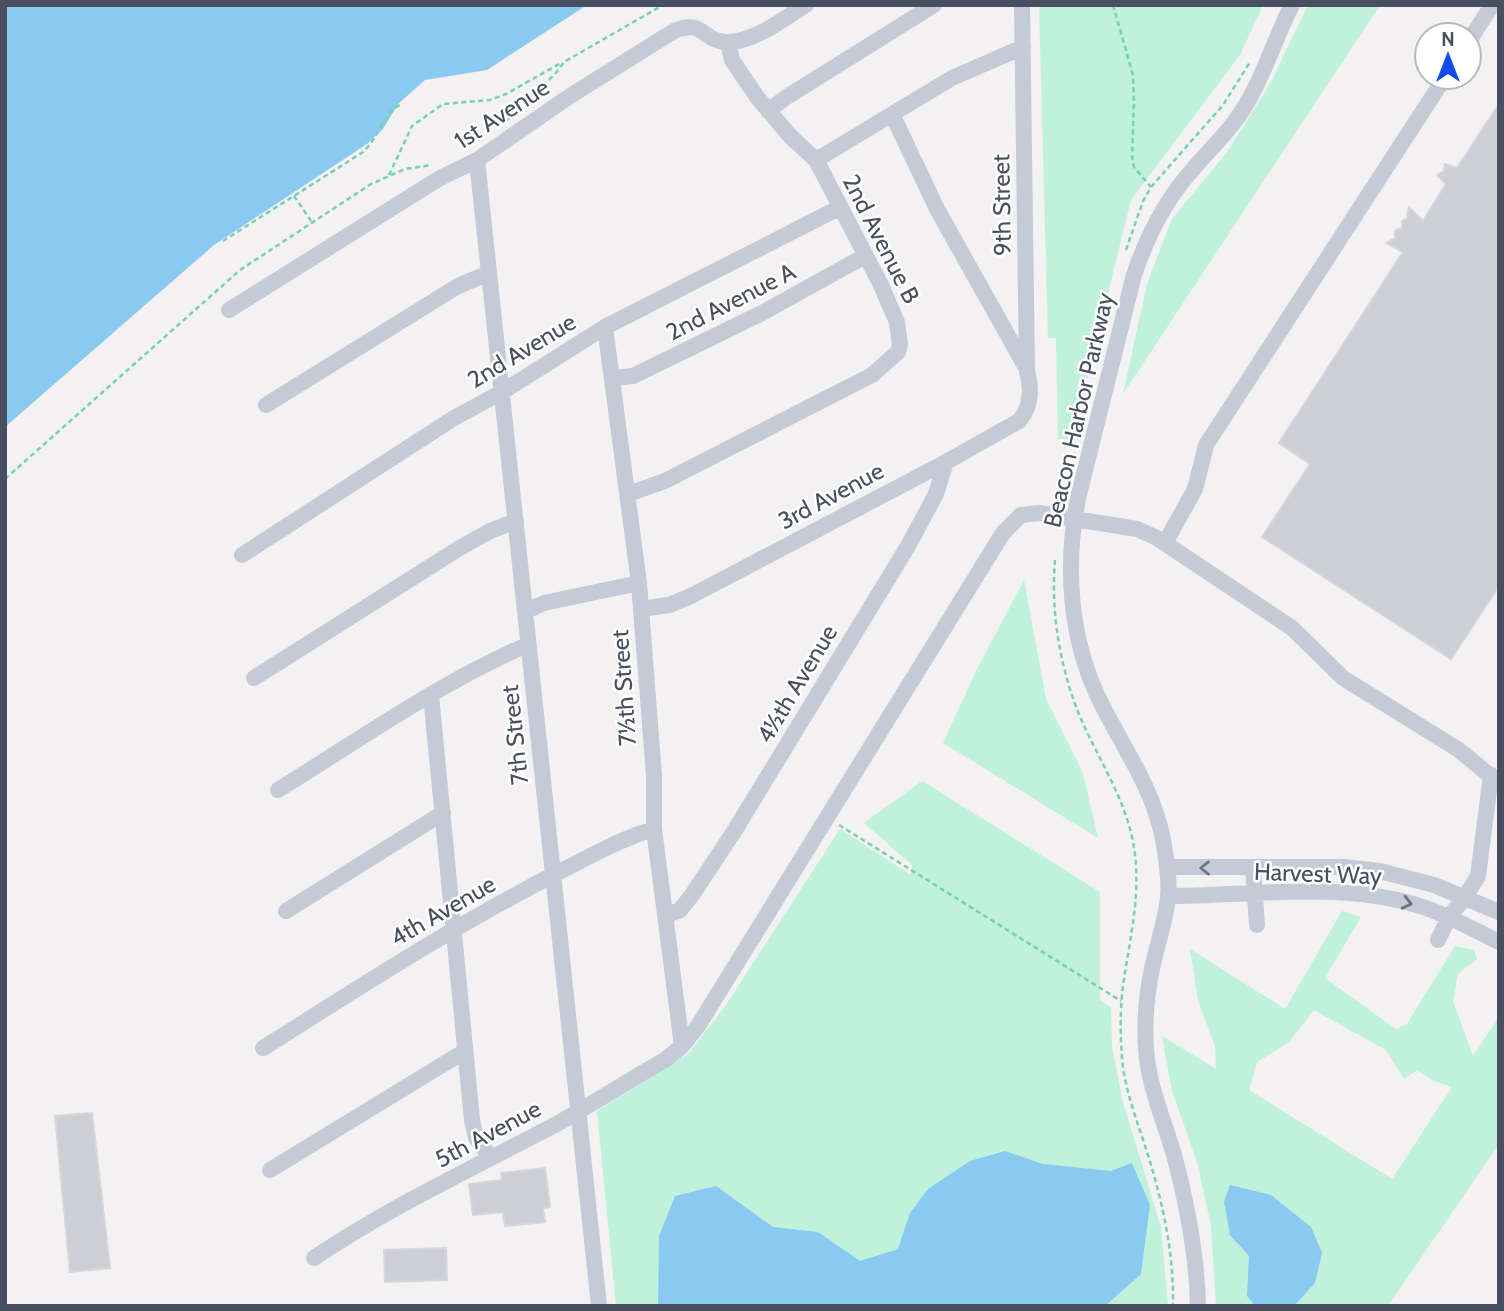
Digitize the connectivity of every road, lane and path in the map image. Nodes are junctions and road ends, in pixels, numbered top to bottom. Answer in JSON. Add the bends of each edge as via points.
{"nodes":[{"id":1,"x":663,"y":5,"type":"edge"},
{"id":2,"x":806,"y":5,"type":"edge"},
{"id":3,"x":934,"y":5,"type":"edge"},
{"id":4,"x":1022,"y":5,"type":"edge"},
{"id":5,"x":1113,"y":5,"type":"edge"},
{"id":6,"x":1293,"y":5,"type":"edge"},
{"id":7,"x":1492,"y":5,"type":"edge"},
{"id":8,"x":1482,"y":21,"type":"edge"},
{"id":9,"x":728,"y":42,"type":"junction"},
{"id":10,"x":1023,"y":47,"type":"junction"},
{"id":11,"x":1252,"y":58,"type":"dead end"},
{"id":12,"x":564,"y":62,"type":"junction"},
{"id":13,"x":1436,"y":91,"type":"edge"},
{"id":14,"x":401,"y":104,"type":"dead end"},
{"id":15,"x":768,"y":111,"type":"junction"},
{"id":16,"x":892,"y":114,"type":"junction"},
{"id":17,"x":505,"y":122,"type":"dead end"},
{"id":18,"x":477,"y":160,"type":"junction"},
{"id":19,"x":816,"y":160,"type":"junction"},
{"id":20,"x":389,"y":175,"type":"dead end"},
{"id":21,"x":1151,"y":187,"type":"junction"},
{"id":22,"x":293,"y":196,"type":"junction"},
{"id":23,"x":839,"y":208,"type":"junction"},
{"id":24,"x":311,"y":221,"type":"dead end"},
{"id":25,"x":223,"y":241,"type":"dead end"},
{"id":26,"x":1126,"y":252,"type":"dead end"},
{"id":27,"x":866,"y":256,"type":"junction"},
{"id":28,"x":489,"y":273,"type":"junction"},
{"id":29,"x":229,"y":310,"type":"dead end"},
{"id":30,"x":606,"y":327,"type":"junction"},
{"id":31,"x":1027,"y":371,"type":"junction"},
{"id":32,"x":614,"y":378,"type":"junction"},
{"id":33,"x":502,"y":392,"type":"junction"},
{"id":34,"x":1029,"y":404,"type":"joint"},
{"id":35,"x":267,"y":405,"type":"dead end"},
{"id":36,"x":946,"y":462,"type":"junction"},
{"id":37,"x":628,"y":494,"type":"junction"},
{"id":38,"x":1074,"y":517,"type":"junction"},
{"id":39,"x":516,"y":520,"type":"junction"},
{"id":40,"x":1165,"y":543,"type":"junction"},
{"id":41,"x":242,"y":555,"type":"dead end"},
{"id":42,"x":1056,"y":558,"type":"dead end"},
{"id":43,"x":639,"y":583,"type":"junction"},
{"id":44,"x":641,"y":609,"type":"junction"},
{"id":45,"x":526,"y":611,"type":"junction"},
{"id":46,"x":527,"y":645,"type":"junction"},
{"id":47,"x":254,"y":678,"type":"dead end"},
{"id":48,"x":431,"y":695,"type":"junction"},
{"id":49,"x":1495,"y":779,"type":"edge"},
{"id":50,"x":278,"y":790,"type":"dead end"},
{"id":51,"x":443,"y":813,"type":"junction"},
{"id":52,"x":827,"y":817,"type":"junction"},
{"id":53,"x":654,"y":829,"type":"junction"},
{"id":54,"x":1167,"y":867,"type":"junction"},
{"id":55,"x":1253,"y":868,"type":"junction"},
{"id":56,"x":553,"y":876,"type":"junction"},
{"id":57,"x":1254,"y":893,"type":"junction"},
{"id":58,"x":1168,"y":896,"type":"junction"},
{"id":59,"x":1465,"y":897,"type":"junction"},
{"id":60,"x":286,"y":911,"type":"dead end"},
{"id":61,"x":1499,"y":912,"type":"edge"},
{"id":62,"x":667,"y":915,"type":"junction"},
{"id":63,"x":1449,"y":917,"type":"junction"},
{"id":64,"x":1257,"y":925,"type":"dead end"},
{"id":65,"x":454,"y":928,"type":"junction"},
{"id":66,"x":1438,"y":940,"type":"dead end"},
{"id":67,"x":1499,"y":943,"type":"edge"},
{"id":68,"x":1122,"y":1002,"type":"junction"},
{"id":69,"x":682,"y":1046,"type":"junction"},
{"id":70,"x":263,"y":1048,"type":"dead end"},
{"id":71,"x":465,"y":1051,"type":"junction"},
{"id":72,"x":578,"y":1110,"type":"junction"},
{"id":73,"x":490,"y":1157,"type":"junction"},
{"id":74,"x":270,"y":1170,"type":"dead end"},
{"id":75,"x":314,"y":1258,"type":"dead end"},
{"id":76,"x":599,"y":1306,"type":"edge"},
{"id":77,"x":1173,"y":1306,"type":"edge"},
{"id":78,"x":1198,"y":1306,"type":"edge"}],
"edges":[{"from":1,"to":12,"type":"path"},
{"from":2,"to":9,"type":"street","via":[[743,40]]},
{"from":3,"to":15,"type":"street"},
{"from":4,"to":10,"type":"street","name":"9th Street"},
{"from":5,"to":21,"type":"path","via":[[1133,75],[1134,167]]},
{"from":6,"to":38,"type":"street","name":"Beacon Harbor Parkway","via":[[1243,110],[1191,170],[1150,232],[1134,275]]},
{"from":7,"to":8,"type":"street"},
{"from":9,"to":15,"type":"street","name":"2nd Avenue B","via":[[732,60]]},
{"from":9,"to":18,"type":"street","name":"1st Avenue","via":[[692,26],[674,31]]},
{"from":10,"to":16,"type":"street","via":[[952,78]]},
{"from":10,"to":31,"type":"street","name":"9th Street"},
{"from":11,"to":21,"type":"path","via":[[1223,105]]},
{"from":12,"to":17,"type":"path"},
{"from":12,"to":20,"type":"path","via":[[490,100],[443,104],[412,125]]},
{"from":13,"to":40,"type":"street","via":[[1206,445],[1195,489]]},
{"from":14,"to":22,"type":"path","via":[[363,152]]},
{"from":15,"to":19,"type":"street","name":"2nd Avenue B"},
{"from":16,"to":19,"type":"street"},
{"from":16,"to":31,"type":"street","via":[[937,209]]},
{"from":18,"to":28,"type":"street","name":"7th Street"},
{"from":18,"to":29,"type":"street","name":"1st Avenue","via":[[440,177]]},
{"from":19,"to":23,"type":"street","name":"2nd Avenue B"},
{"from":21,"to":26,"type":"path"},
{"from":22,"to":24,"type":"path"},
{"from":22,"to":25,"type":"path"},
{"from":23,"to":27,"type":"street","name":"2nd Avenue B"},
{"from":23,"to":30,"type":"street","name":"2nd Avenue"},
{"from":27,"to":32,"type":"street","name":"2nd Avenue A","via":[[644,371]]},
{"from":27,"to":37,"type":"street","name":"2nd Avenue B","via":[[897,321],[900,345],[892,359],[828,398],[665,481]]},
{"from":28,"to":33,"type":"street","name":"7th Street"},
{"from":28,"to":35,"type":"street","via":[[458,286]]},
{"from":30,"to":32,"type":"street","name":"7½th Street"},
{"from":30,"to":33,"type":"street","name":"2nd Avenue"},
{"from":31,"to":34,"type":"street","name":"9th Street"},
{"from":32,"to":37,"type":"street","name":"7½th Street"},
{"from":33,"to":39,"type":"street","name":"7th Street"},
{"from":33,"to":41,"type":"street","name":"2nd Avenue"},
{"from":34,"to":36,"type":"street","name":"3rd Avenue","via":[[1019,421]]},
{"from":36,"to":44,"type":"street","name":"3rd Avenue","via":[[691,596]]},
{"from":36,"to":62,"type":"street","name":"4½th Avenue","via":[[936,494],[908,546],[735,830],[680,910]]},
{"from":37,"to":43,"type":"street","name":"7½th Street"},
{"from":38,"to":40,"type":"street","name":"5th Avenue","via":[[1137,529]]},
{"from":38,"to":52,"type":"street","name":"5th Avenue","via":[[1028,513],[1010,524]]},
{"from":38,"to":54,"type":"street","name":"Beacon Harbor Parkway","via":[[1069,569],[1080,646],[1101,704],[1149,791]]},
{"from":39,"to":45,"type":"street","name":"7th Street"},
{"from":39,"to":47,"type":"street","via":[[458,550]]},
{"from":40,"to":49,"type":"street","name":"5th Avenue","via":[[1292,628],[1343,678],[1458,750]]},
{"from":42,"to":68,"type":"path","via":[[1057,621],[1067,676],[1086,731],[1122,801],[1133,842],[1137,899]]},
{"from":43,"to":44,"type":"street","name":"7½th Street"},
{"from":43,"to":45,"type":"street"},
{"from":44,"to":53,"type":"street","name":"7½th Street"},
{"from":45,"to":46,"type":"street","name":"7th Street"},
{"from":46,"to":48,"type":"street"},
{"from":46,"to":56,"type":"street","name":"7th Street"},
{"from":48,"to":50,"type":"street"},
{"from":48,"to":51,"type":"street"},
{"from":49,"to":59,"type":"street","via":[[1478,876]]},
{"from":51,"to":60,"type":"street"},
{"from":51,"to":65,"type":"street"},
{"from":52,"to":68,"type":"path"},
{"from":52,"to":69,"type":"street","name":"5th Avenue"},
{"from":53,"to":56,"type":"street","name":"4th Avenue"},
{"from":53,"to":62,"type":"street","name":"7½th Street"},
{"from":55,"to":54,"type":"street","name":"Harvest Way","one_way":true},
{"from":54,"to":58,"type":"street","name":"Beacon Harbor Parkway"},
{"from":55,"to":57,"type":"street"},
{"from":55,"to":59,"type":"street","name":"Harvest Way","via":[[1345,867],[1410,878]]},
{"from":56,"to":65,"type":"street","name":"4th Avenue"},
{"from":56,"to":72,"type":"street","name":"7th Street"},
{"from":57,"to":58,"type":"street","name":"Harvest Way"},
{"from":57,"to":63,"type":"street","name":"Harvest Way","one_way":true,"via":[[1362,895]]},
{"from":57,"to":64,"type":"street"},
{"from":58,"to":78,"type":"street","name":"Beacon Harbor Parkway","via":[[1148,989],[1146,1051],[1182,1187]]},
{"from":59,"to":61,"type":"street","name":"Harvest Way"},
{"from":59,"to":63,"type":"street"},
{"from":62,"to":69,"type":"street","name":"7½th Street"},
{"from":63,"to":66,"type":"street"},
{"from":63,"to":67,"type":"street","name":"Harvest Way"},
{"from":65,"to":70,"type":"street","name":"4th Avenue"},
{"from":65,"to":71,"type":"street"},
{"from":68,"to":77,"type":"path","via":[[1122,1060],[1128,1097],[1163,1207]]},
{"from":69,"to":72,"type":"street","name":"5th Avenue","via":[[666,1060]]},
{"from":71,"to":73,"type":"street","via":[[476,1138]]},
{"from":71,"to":74,"type":"street"},
{"from":72,"to":73,"type":"street","name":"5th Avenue"},
{"from":72,"to":76,"type":"street","name":"7th Street"},
{"from":73,"to":75,"type":"street","name":"5th Avenue"}]}
